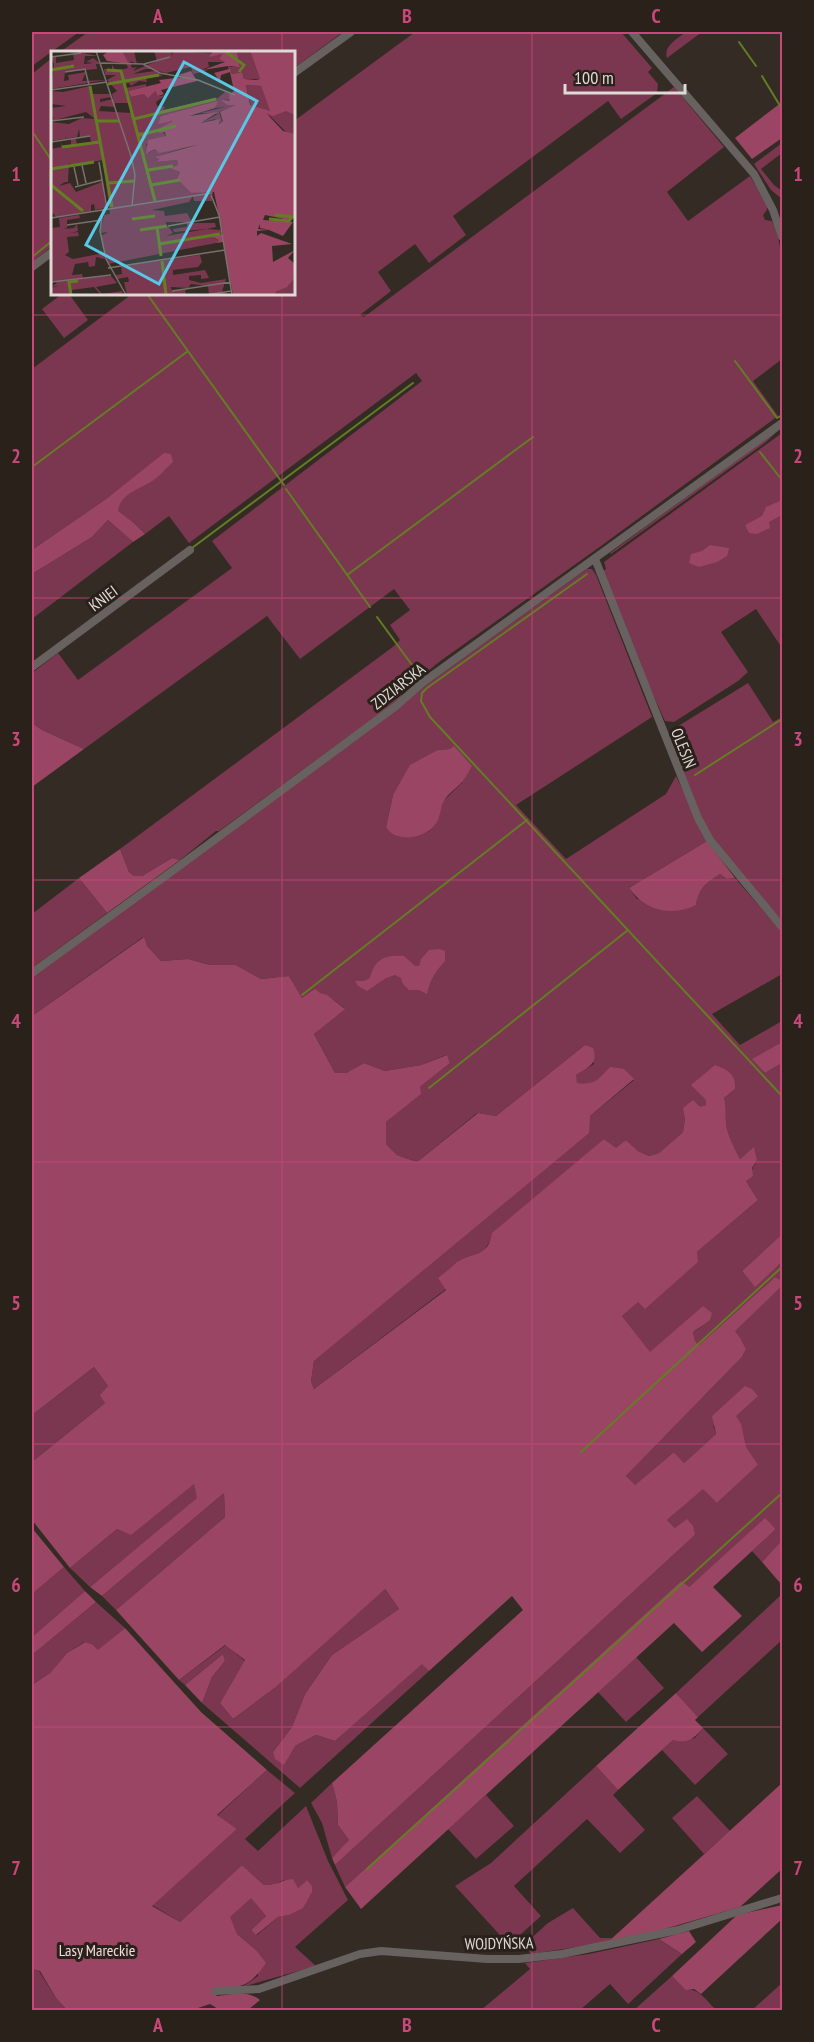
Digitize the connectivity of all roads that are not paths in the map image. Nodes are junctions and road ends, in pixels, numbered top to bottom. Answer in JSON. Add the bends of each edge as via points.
{"nodes":[{"id":1,"x":351,"y":32,"type":"edge"},
{"id":2,"x":632,"y":32,"type":"edge"},
{"id":3,"x":296,"y":72,"type":"edge"},
{"id":4,"x":783,"y":237,"type":"edge"},
{"id":5,"x":51,"y":253,"type":"edge"},
{"id":6,"x":32,"y":267,"type":"edge"},
{"id":7,"x":783,"y":423,"type":"edge"},
{"id":8,"x":190,"y":550,"type":"dead end"},
{"id":9,"x":594,"y":559,"type":"junction"},
{"id":10,"x":32,"y":667,"type":"edge"},
{"id":11,"x":783,"y":927,"type":"edge"},
{"id":12,"x":32,"y":973,"type":"edge"},
{"id":13,"x":783,"y":1898,"type":"edge"},
{"id":14,"x":215,"y":1991,"type":"dead end"}],
"edges":[{"from":1,"to":3,"type":"street"},
{"from":2,"to":4,"type":"street","via":[[754,174],[774,210]]},
{"from":5,"to":6,"type":"street"},
{"from":7,"to":9,"type":"street","name":"ZDZIARSKA"},
{"from":8,"to":10,"type":"street","name":"KNIEI"},
{"from":9,"to":11,"type":"street","name":"OLESIN","via":[[698,818],[710,840]]},
{"from":9,"to":12,"type":"street","name":"ZDZIARSKA"},
{"from":13,"to":14,"type":"street","name":"WOJDYŃSKA","via":[[678,1930],[562,1953],[487,1959],[381,1951],[360,1954],[259,1989]]}]}
